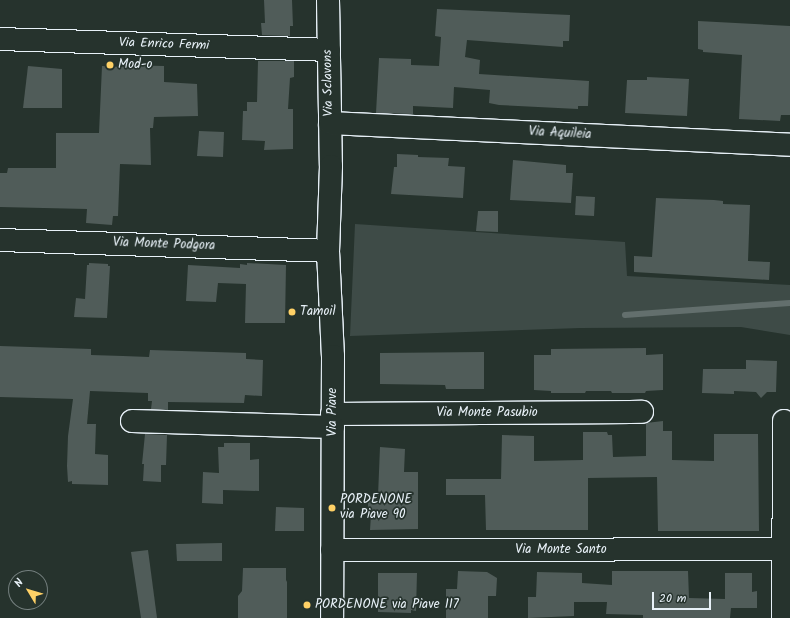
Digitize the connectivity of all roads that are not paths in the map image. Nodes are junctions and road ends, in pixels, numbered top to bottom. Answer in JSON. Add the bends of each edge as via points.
{"nodes":[{"id":1,"x":328,"y":0,"type":"edge"},
{"id":2,"x":0,"y":39,"type":"edge"},
{"id":3,"x":329,"y":50,"type":"junction"},
{"id":4,"x":330,"y":123,"type":"junction"},
{"id":5,"x":790,"y":145,"type":"edge"},
{"id":6,"x":329,"y":206,"type":"joint"},
{"id":7,"x":0,"y":240,"type":"edge"},
{"id":8,"x":328,"y":251,"type":"junction"},
{"id":9,"x":642,"y":412,"type":"dead end"},
{"id":10,"x":333,"y":420,"type":"junction"},
{"id":11,"x":784,"y":420,"type":"dead end"},
{"id":12,"x":132,"y":421,"type":"dead end"},
{"id":13,"x":787,"y":549,"type":"edge"},
{"id":14,"x":332,"y":550,"type":"junction"},
{"id":15,"x":332,"y":618,"type":"edge"},
{"id":16,"x":783,"y":618,"type":"edge"}],
"edges":[{"from":1,"to":3,"type":"street","name":"Via Sclavons"},
{"from":2,"to":3,"type":"street","name":"Via Enrico Fermi"},
{"from":3,"to":4,"type":"street","name":"Via Sclavons"},
{"from":4,"to":5,"type":"street","name":"Via Aquileia"},
{"from":4,"to":6,"type":"street","name":"Via Sclavons"},
{"from":6,"to":8,"type":"street","name":"Via Piave"},
{"from":7,"to":8,"type":"street","name":"Via Monte Podgora"},
{"from":8,"to":10,"type":"street","name":"Via Piave"},
{"from":9,"to":10,"type":"street","name":"Via Monte Pasubio"},
{"from":10,"to":12,"type":"street","name":"Via Monte Pasubio"},
{"from":10,"to":14,"type":"street","name":"Via Piave"},
{"from":11,"to":13,"type":"street"},
{"from":13,"to":14,"type":"street","name":"Via Monte Santo"},
{"from":13,"to":16,"type":"street"},
{"from":14,"to":15,"type":"street","name":"Via Piave"}]}
